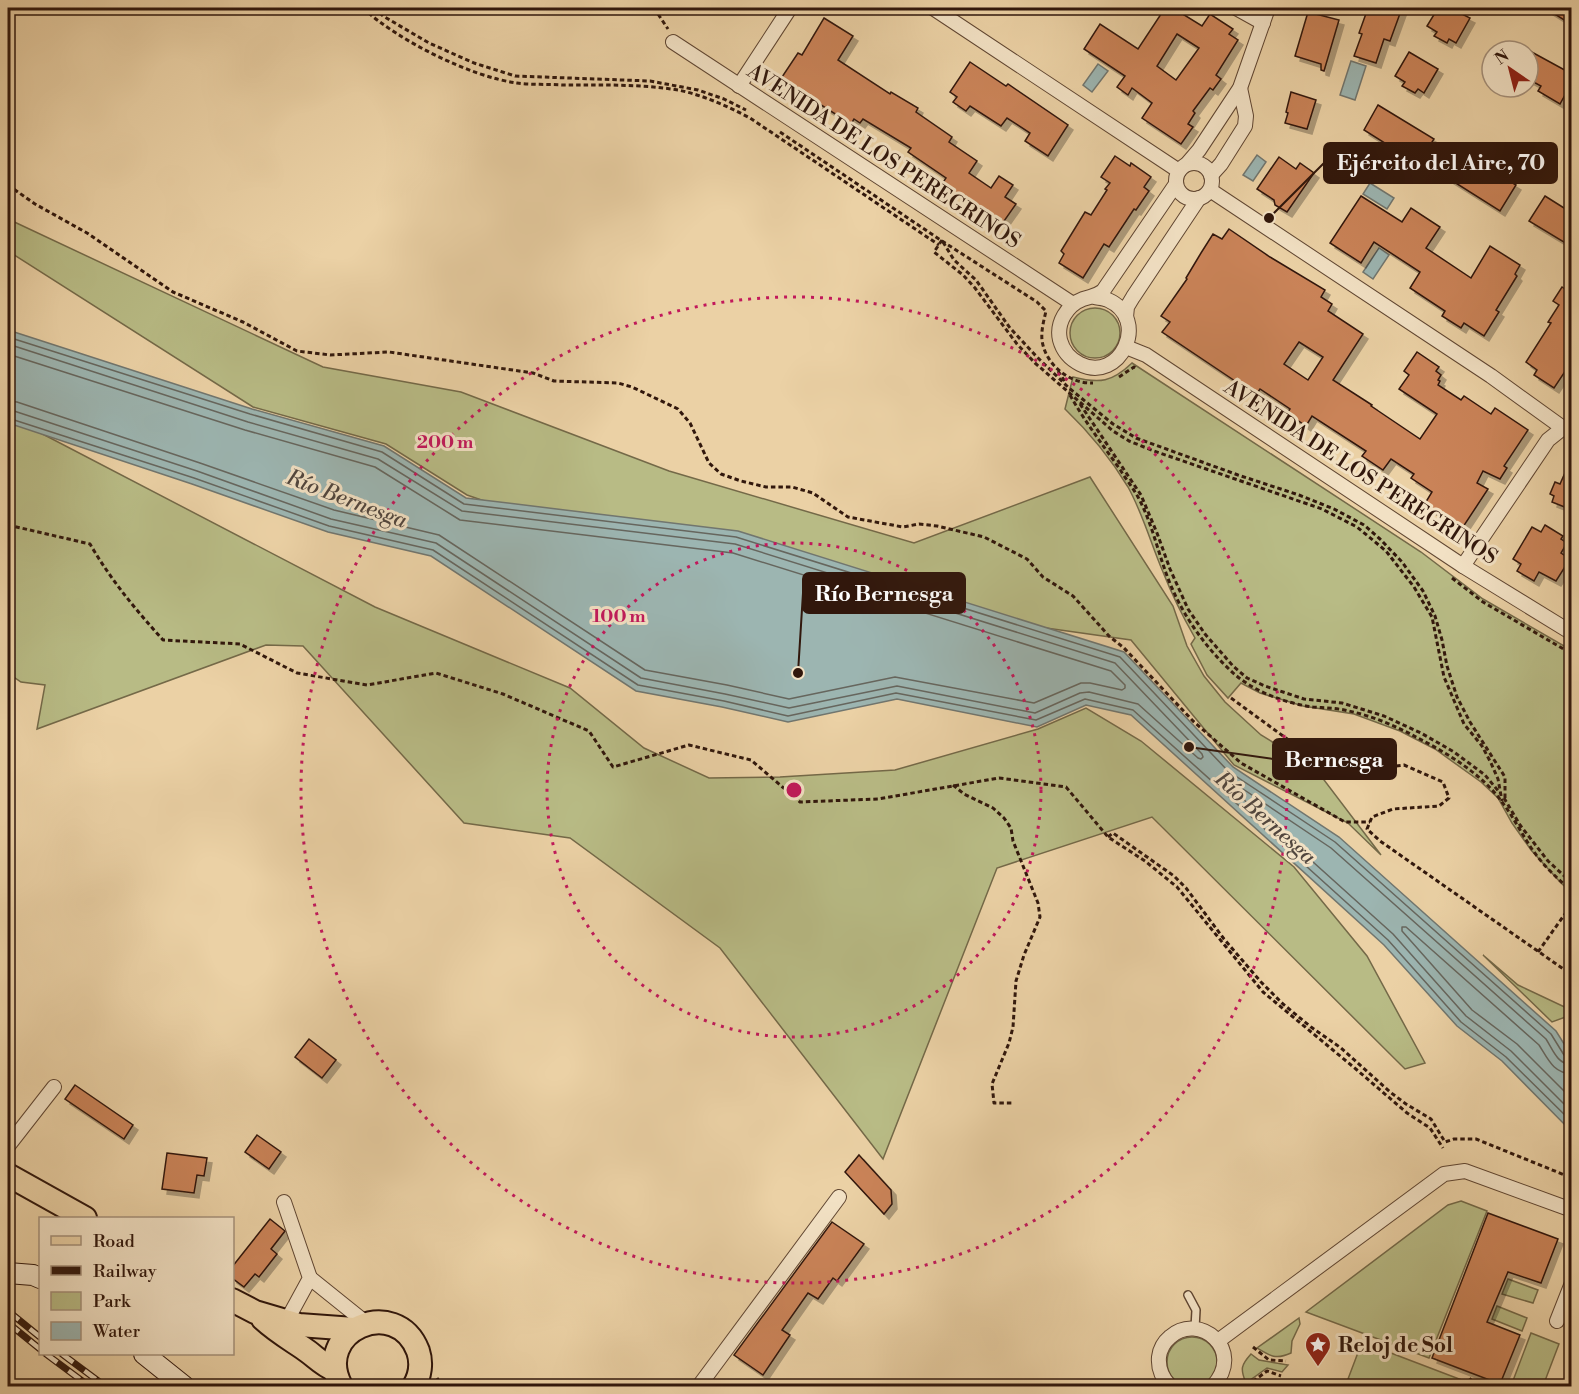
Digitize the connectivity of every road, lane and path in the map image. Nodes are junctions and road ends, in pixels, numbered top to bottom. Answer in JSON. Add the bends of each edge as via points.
{"nodes":[{"id":1,"x":363,"y":8,"type":"edge"},
{"id":2,"x":374,"y":8,"type":"edge"},
{"id":3,"x":654,"y":8,"type":"edge"},
{"id":4,"x":790,"y":8,"type":"edge"},
{"id":5,"x":933,"y":8,"type":"edge"},
{"id":6,"x":1236,"y":8,"type":"edge"},
{"id":7,"x":1268,"y":8,"type":"edge"},
{"id":8,"x":1263,"y":23,"type":"junction"},
{"id":9,"x":673,"y":42,"type":"joint"},
{"id":10,"x":740,"y":86,"type":"junction"},
{"id":11,"x":1240,"y":88,"type":"junction"},
{"id":12,"x":748,"y":111,"type":"dead end"},
{"id":13,"x":1181,"y":173,"type":"junction"},
{"id":14,"x":1211,"y":175,"type":"junction"},
{"id":15,"x":8,"y":185,"type":"edge"},
{"id":16,"x":1205,"y":194,"type":"junction"},
{"id":17,"x":945,"y":236,"type":"dead end"},
{"id":18,"x":942,"y":241,"type":"junction"},
{"id":19,"x":939,"y":245,"type":"junction"},
{"id":20,"x":1094,"y":297,"type":"junction"},
{"id":21,"x":1073,"y":304,"type":"junction"},
{"id":22,"x":1126,"y":317,"type":"junction"},
{"id":23,"x":1126,"y":347,"type":"junction"},
{"id":24,"x":1056,"y":367,"type":"dead end"},
{"id":25,"x":1069,"y":388,"type":"junction"},
{"id":26,"x":1070,"y":394,"type":"junction"},
{"id":27,"x":1077,"y":400,"type":"junction"},
{"id":28,"x":1568,"y":427,"type":"edge"},
{"id":29,"x":8,"y":525,"type":"edge"},
{"id":30,"x":1463,"y":566,"type":"junction"},
{"id":31,"x":1572,"y":633,"type":"edge"},
{"id":32,"x":1231,"y":698,"type":"dead end"},
{"id":33,"x":953,"y":785,"type":"junction"},
{"id":34,"x":1500,"y":793,"type":"junction"},
{"id":35,"x":1503,"y":800,"type":"junction"},
{"id":36,"x":1370,"y":822,"type":"junction"},
{"id":37,"x":1108,"y":837,"type":"junction"},
{"id":38,"x":1572,"y":883,"type":"edge"},
{"id":39,"x":1572,"y":891,"type":"edge"},
{"id":40,"x":1572,"y":904,"type":"edge"},
{"id":41,"x":1538,"y":952,"type":"junction"},
{"id":42,"x":1572,"y":975,"type":"edge"},
{"id":43,"x":54,"y":1087,"type":"dead end"},
{"id":44,"x":1012,"y":1103,"type":"dead end"},
{"id":45,"x":8,"y":1146,"type":"edge"},
{"id":46,"x":1443,"y":1148,"type":"dead end"},
{"id":47,"x":8,"y":1175,"type":"edge"},
{"id":48,"x":1572,"y":1178,"type":"edge"},
{"id":49,"x":839,"y":1197,"type":"dead end"},
{"id":50,"x":284,"y":1202,"type":"dead end"},
{"id":51,"x":1572,"y":1210,"type":"edge"},
{"id":52,"x":83,"y":1217,"type":"edge"},
{"id":53,"x":8,"y":1273,"type":"edge"},
{"id":54,"x":39,"y":1278,"type":"edge"},
{"id":55,"x":310,"y":1278,"type":"junction"},
{"id":56,"x":1572,"y":1284,"type":"edge"},
{"id":57,"x":1188,"y":1295,"type":"dead end"},
{"id":58,"x":234,"y":1301,"type":"edge"},
{"id":59,"x":255,"y":1312,"type":"junction"},
{"id":60,"x":1557,"y":1321,"type":"dead end"},
{"id":61,"x":286,"y":1322,"type":"junction"},
{"id":62,"x":360,"y":1326,"type":"junction"},
{"id":63,"x":1195,"y":1328,"type":"junction"},
{"id":64,"x":1218,"y":1341,"type":"junction"},
{"id":65,"x":1253,"y":1347,"type":"dead end"},
{"id":66,"x":146,"y":1355,"type":"edge"},
{"id":67,"x":1286,"y":1361,"type":"dead end"},
{"id":68,"x":1281,"y":1376,"type":"dead end"},
{"id":69,"x":417,"y":1377,"type":"edge"},
{"id":70,"x":1472,"y":1378,"type":"dead end"},
{"id":71,"x":337,"y":1381,"type":"edge"},
{"id":72,"x":184,"y":1386,"type":"edge"},
{"id":73,"x":433,"y":1386,"type":"edge"},
{"id":74,"x":699,"y":1386,"type":"edge"},
{"id":75,"x":1170,"y":1386,"type":"edge"},
{"id":76,"x":1213,"y":1386,"type":"edge"},
{"id":77,"x":1247,"y":1386,"type":"edge"},
{"id":78,"x":1396,"y":1386,"type":"edge"},
{"id":79,"x":1415,"y":1386,"type":"edge"},
{"id":80,"x":1454,"y":1386,"type":"edge"}],
"edges":[{"from":1,"to":19,"type":"path","via":[[412,42],[480,75],[517,83],[679,90],[722,103]]},
{"from":2,"to":12,"type":"path","via":[[429,43],[515,76],[650,81],[698,90]]},
{"from":3,"to":9,"type":"path"},
{"from":4,"to":10,"type":"street"},
{"from":5,"to":13,"type":"street"},
{"from":6,"to":8,"type":"street"},
{"from":7,"to":8,"type":"street"},
{"from":8,"to":11,"type":"street"},
{"from":9,"to":10,"type":"street","name":"AVENIDA DE LOS PEREGRINOS"},
{"from":10,"to":21,"type":"street","name":"AVENIDA DE LOS PEREGRINOS"},
{"from":11,"to":13,"type":"street"},
{"from":11,"to":14,"type":"street","via":[[1245,126]]},
{"from":13,"to":14,"type":"street","via":[[1193,162],[1204,166]]},
{"from":13,"to":16,"type":"street","via":[[1178,190],[1194,199]]},
{"from":13,"to":20,"type":"street","via":[[1110,283]]},
{"from":14,"to":16,"type":"street","via":[[1212,185]]},
{"from":15,"to":36,"type":"path","via":[[173,292],[297,351],[330,355],[389,352],[533,373],[554,381],[618,383],[678,409],[690,423],[709,463],[721,474],[766,487],[792,487],[813,493],[848,517],[903,527],[937,526],[984,537],[1027,559],[1043,577],[1073,596],[1193,720],[1241,763],[1345,822]]},
{"from":16,"to":22,"type":"street","via":[[1133,297]]},
{"from":16,"to":28,"type":"street"},
{"from":17,"to":18,"type":"path"},
{"from":18,"to":19,"type":"path"},
{"from":18,"to":25,"type":"path","via":[[1010,328]]},
{"from":19,"to":26,"type":"path","via":[[934,252],[963,275],[1017,344]]},
{"from":20,"to":21,"type":"street"},
{"from":20,"to":22,"type":"street","via":[[1107,300]]},
{"from":21,"to":23,"type":"street","via":[[1060,325],[1064,350],[1072,359],[1096,367],[1108,364]]},
{"from":22,"to":23,"type":"street"},
{"from":23,"to":30,"type":"street","name":"AVENIDA DE LOS PEREGRINOS","via":[[1228,409]]},
{"from":24,"to":25,"type":"path"},
{"from":25,"to":27,"type":"path"},
{"from":25,"to":35,"type":"path","via":[[1136,438],[1334,509],[1380,539],[1423,591],[1435,616],[1457,697],[1505,777]]},
{"from":26,"to":27,"type":"path"},
{"from":26,"to":35,"type":"path","via":[[1138,496],[1188,619],[1233,673],[1278,698],[1351,712],[1415,736],[1461,764]]},
{"from":27,"to":34,"type":"path","via":[[1141,495],[1188,609],[1233,666],[1265,686],[1304,699],[1352,706],[1421,733],[1485,775]]},
{"from":27,"to":34,"type":"path","via":[[1129,441],[1322,509],[1371,537],[1414,587],[1432,617],[1444,677],[1464,723],[1491,763]]},
{"from":28,"to":30,"type":"street","via":[[1548,440]]},
{"from":29,"to":33,"type":"path","via":[[90,544],[107,573],[163,640],[240,644],[297,673],[367,685],[436,673],[503,694],[589,731],[613,767],[689,745],[751,760],[800,802],[878,799]]},
{"from":30,"to":31,"type":"street","name":"AVENIDA DE LOS PEREGRINOS"},
{"from":32,"to":36,"type":"path","via":[[1320,762],[1359,771],[1404,765],[1443,782],[1449,798],[1439,806],[1393,809],[1372,817]]},
{"from":33,"to":37,"type":"path","via":[[999,778],[1066,787]]},
{"from":33,"to":44,"type":"path","via":[[1004,818],[1038,903],[1040,917],[1016,981],[1014,1027],[992,1084],[994,1103]]},
{"from":34,"to":35,"type":"path"},
{"from":35,"to":38,"type":"path","via":[[1541,852]]},
{"from":35,"to":39,"type":"path","via":[[1537,856]]},
{"from":36,"to":41,"type":"path","via":[[1367,829],[1380,841]]},
{"from":37,"to":46,"type":"path","via":[[1177,887],[1263,992],[1430,1128]]},
{"from":37,"to":48,"type":"path","via":[[1113,833],[1174,876],[1261,982],[1398,1098],[1431,1119],[1445,1142],[1476,1139]]},
{"from":40,"to":41,"type":"path"},
{"from":41,"to":42,"type":"path"},
{"from":43,"to":45,"type":"street"},
{"from":47,"to":52,"type":"main road"},
{"from":49,"to":74,"type":"street"},
{"from":50,"to":55,"type":"street"},
{"from":51,"to":64,"type":"street","via":[[1465,1171],[1444,1174]]},
{"from":53,"to":54,"type":"street"},
{"from":55,"to":61,"type":"street"},
{"from":55,"to":62,"type":"street"},
{"from":56,"to":60,"type":"street"},
{"from":57,"to":63,"type":"lane","via":[[1196,1310]]},
{"from":58,"to":59,"type":"main road"},
{"from":59,"to":61,"type":"main road"},
{"from":59,"to":71,"type":"main road","via":[[279,1334],[304,1349]]},
{"from":61,"to":62,"type":"main road"},
{"from":62,"to":69,"type":"main road","via":[[386,1323],[407,1334],[419,1355]]},
{"from":62,"to":71,"type":"main road","via":[[340,1343],[335,1360]]},
{"from":63,"to":64,"type":"street"},
{"from":63,"to":75,"type":"street","via":[[1184,1329],[1164,1342],[1158,1364],[1161,1376]]},
{"from":64,"to":76,"type":"street","via":[[1225,1366]]},
{"from":65,"to":67,"type":"path","via":[[1269,1359]]},
{"from":66,"to":72,"type":"street"},
{"from":68,"to":77,"type":"path","via":[[1267,1371]]},
{"from":69,"to":73,"type":"main road"},
{"from":70,"to":80,"type":"path"},
{"from":78,"to":79,"type":"path"}]}
